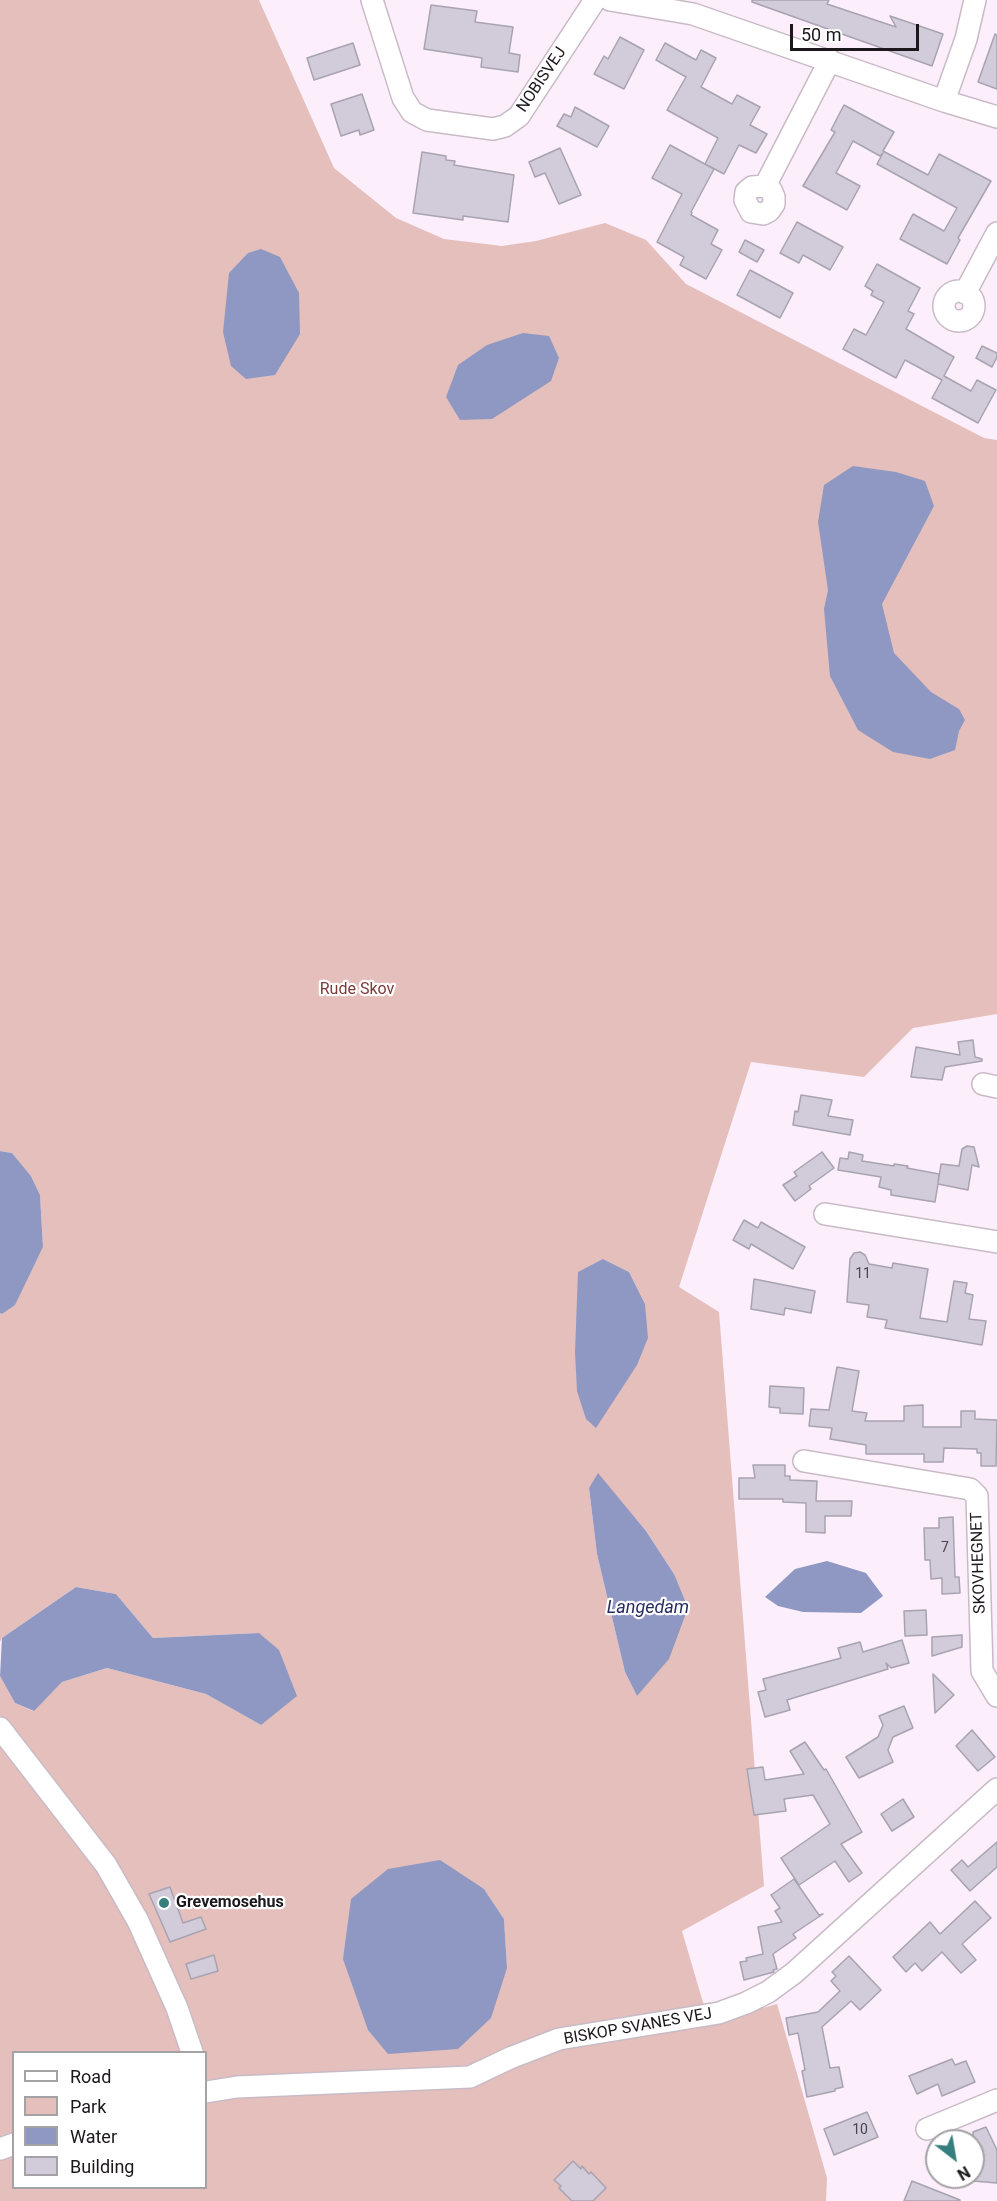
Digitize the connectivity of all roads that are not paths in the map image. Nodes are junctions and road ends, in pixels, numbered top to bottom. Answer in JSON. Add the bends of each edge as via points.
{"nodes":[{"id":1,"x":372,"y":0,"type":"edge"},
{"id":2,"x":595,"y":0,"type":"edge"},
{"id":3,"x":610,"y":0,"type":"edge"},
{"id":4,"x":975,"y":0,"type":"edge"},
{"id":5,"x":830,"y":60,"type":"junction"},
{"id":6,"x":944,"y":101,"type":"junction"},
{"id":7,"x":997,"y":117,"type":"edge"},
{"id":8,"x":765,"y":186,"type":"dead end"},
{"id":9,"x":997,"y":232,"type":"edge"},
{"id":10,"x":965,"y":293,"type":"dead end"},
{"id":11,"x":825,"y":1214,"type":"dead end"},
{"id":12,"x":997,"y":1242,"type":"edge"},
{"id":13,"x":804,"y":1461,"type":"dead end"},
{"id":14,"x":997,"y":1696,"type":"edge"},
{"id":15,"x":0,"y":1728,"type":"edge"},
{"id":16,"x":997,"y":1789,"type":"edge"},
{"id":17,"x":192,"y":2051,"type":"edge"},
{"id":18,"x":207,"y":2092,"type":"edge"},
{"id":19,"x":997,"y":2100,"type":"edge"},
{"id":20,"x":927,"y":2129,"type":"dead end"}],
"edges":[{"from":1,"to":2,"type":"street","name":"NOBISVEJ","via":[[403,98],[412,112],[427,120],[493,129],[506,126],[519,116]]},
{"from":3,"to":5,"type":"street","via":[[693,14]]},
{"from":4,"to":6,"type":"street"},
{"from":5,"to":6,"type":"street"},
{"from":5,"to":8,"type":"street"},
{"from":6,"to":7,"type":"street"},
{"from":9,"to":10,"type":"street"},
{"from":11,"to":12,"type":"street"},
{"from":13,"to":14,"type":"street","name":"SKOVHEGNET","via":[[970,1489],[977,1496],[982,1671]]},
{"from":15,"to":17,"type":"street","via":[[106,1865],[143,1932]]},
{"from":16,"to":18,"type":"street","name":"BISKOP SVANES VEJ","via":[[794,1973],[737,2007],[559,2039],[470,2077],[237,2087]]},
{"from":19,"to":20,"type":"street"}]}
